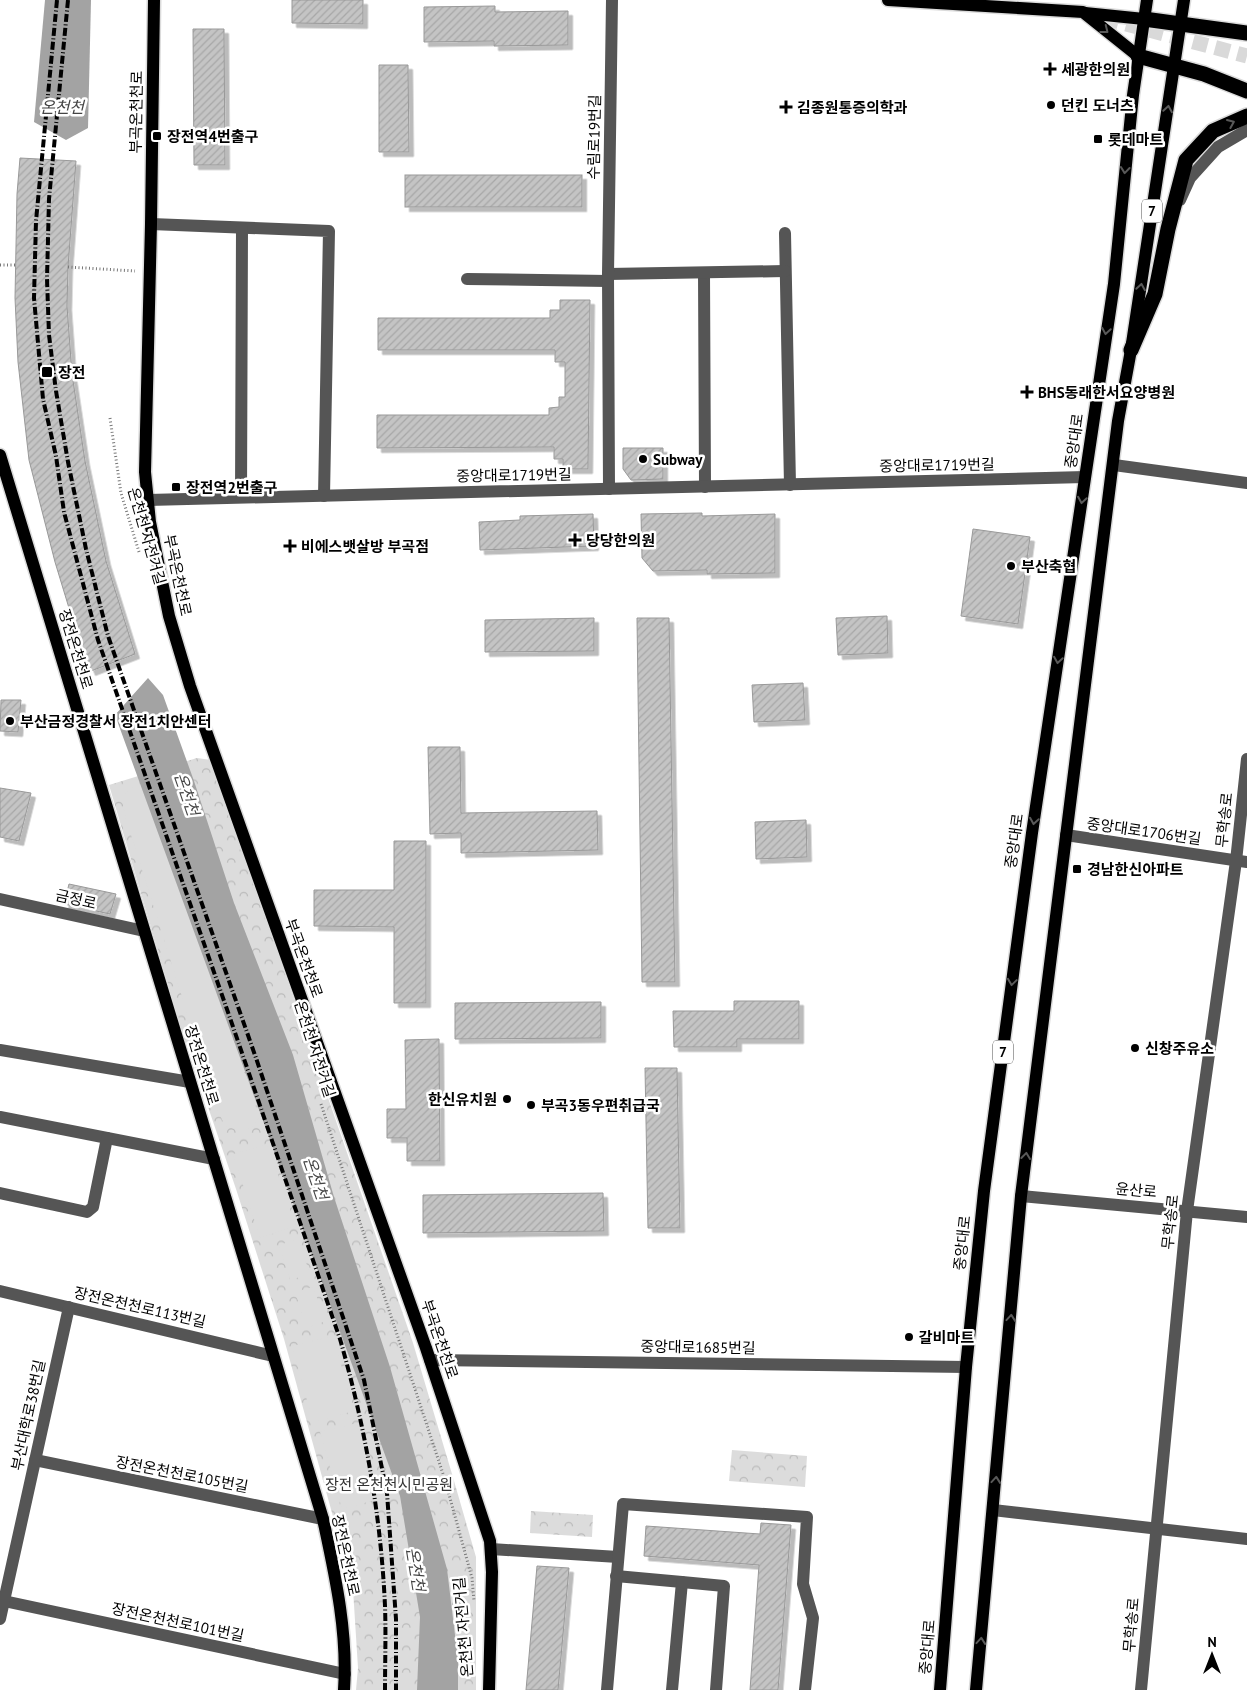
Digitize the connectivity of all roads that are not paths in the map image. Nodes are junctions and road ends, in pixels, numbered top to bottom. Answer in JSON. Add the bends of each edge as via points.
{"nodes":[{"id":1,"x":154,"y":0,"type":"edge"},
{"id":2,"x":612,"y":0,"type":"edge"},
{"id":3,"x":888,"y":0,"type":"edge"},
{"id":4,"x":1002,"y":0,"type":"edge"},
{"id":5,"x":1147,"y":0,"type":"edge"},
{"id":6,"x":1184,"y":0,"type":"edge"},
{"id":7,"x":1083,"y":12,"type":"junction"},
{"id":8,"x":1144,"y":19,"type":"junction"},
{"id":9,"x":1181,"y":24,"type":"junction"},
{"id":10,"x":1247,"y":33,"type":"edge"},
{"id":11,"x":1138,"y":56,"type":"junction"},
{"id":12,"x":1173,"y":66,"type":"junction"},
{"id":13,"x":1247,"y":91,"type":"edge"},
{"id":14,"x":1247,"y":116,"type":"edge"},
{"id":15,"x":1247,"y":130,"type":"edge"},
{"id":16,"x":151,"y":224,"type":"junction"},
{"id":17,"x":242,"y":228,"type":"junction"},
{"id":18,"x":1168,"y":229,"type":"junction"},
{"id":19,"x":784,"y":233,"type":"dead end"},
{"id":20,"x":785,"y":271,"type":"junction"},
{"id":21,"x":704,"y":273,"type":"junction"},
{"id":22,"x":608,"y":278,"type":"junction"},
{"id":23,"x":467,"y":279,"type":"dead end"},
{"id":24,"x":1131,"y":350,"type":"junction"},
{"id":25,"x":0,"y":455,"type":"edge"},
{"id":26,"x":1114,"y":465,"type":"junction"},
{"id":27,"x":1085,"y":477,"type":"junction"},
{"id":28,"x":1247,"y":483,"type":"edge"},
{"id":29,"x":790,"y":485,"type":"junction"},
{"id":30,"x":705,"y":487,"type":"junction"},
{"id":31,"x":609,"y":489,"type":"junction"},
{"id":32,"x":324,"y":496,"type":"junction"},
{"id":33,"x":241,"y":498,"type":"junction"},
{"id":34,"x":148,"y":500,"type":"junction"},
{"id":35,"x":1247,"y":759,"type":"edge"},
{"id":36,"x":1066,"y":835,"type":"junction"},
{"id":37,"x":1241,"y":862,"type":"edge"},
{"id":38,"x":0,"y":899,"type":"edge"},
{"id":39,"x":144,"y":931,"type":"junction"},
{"id":40,"x":0,"y":1050,"type":"edge"},
{"id":41,"x":190,"y":1082,"type":"junction"},
{"id":42,"x":0,"y":1117,"type":"edge"},
{"id":43,"x":107,"y":1138,"type":"junction"},
{"id":44,"x":214,"y":1160,"type":"junction"},
{"id":45,"x":0,"y":1194,"type":"edge"},
{"id":46,"x":1021,"y":1196,"type":"junction"},
{"id":47,"x":1187,"y":1211,"type":"junction"},
{"id":48,"x":1247,"y":1217,"type":"edge"},
{"id":49,"x":0,"y":1291,"type":"edge"},
{"id":50,"x":69,"y":1307,"type":"junction"},
{"id":51,"x":273,"y":1356,"type":"junction"},
{"id":52,"x":430,"y":1360,"type":"junction"},
{"id":53,"x":966,"y":1367,"type":"junction"},
{"id":54,"x":35,"y":1460,"type":"junction"},
{"id":55,"x":993,"y":1510,"type":"junction"},
{"id":56,"x":323,"y":1519,"type":"junction"},
{"id":57,"x":1157,"y":1528,"type":"junction"},
{"id":58,"x":1247,"y":1539,"type":"edge"},
{"id":59,"x":491,"y":1549,"type":"junction"},
{"id":60,"x":618,"y":1557,"type":"junction"},
{"id":61,"x":616,"y":1576,"type":"junction"},
{"id":62,"x":682,"y":1582,"type":"junction"},
{"id":63,"x":4,"y":1601,"type":"junction"},
{"id":64,"x":0,"y":1619,"type":"edge"},
{"id":65,"x":345,"y":1674,"type":"junction"},
{"id":66,"x":344,"y":1690,"type":"edge"},
{"id":67,"x":489,"y":1690,"type":"edge"},
{"id":68,"x":607,"y":1690,"type":"edge"},
{"id":69,"x":672,"y":1690,"type":"edge"},
{"id":70,"x":716,"y":1690,"type":"edge"},
{"id":71,"x":805,"y":1690,"type":"edge"},
{"id":72,"x":940,"y":1690,"type":"edge"},
{"id":73,"x":976,"y":1690,"type":"edge"},
{"id":74,"x":1142,"y":1690,"type":"edge"}],
"edges":[{"from":1,"to":16,"type":"main road","name":"부곡온천천로"},
{"from":2,"to":22,"type":"street","name":"수림로19번길"},
{"from":3,"to":7,"type":"main road"},
{"from":4,"to":7,"type":"main road"},
{"from":5,"to":8,"type":"main road","name":"중앙대로","number":"7"},
{"from":6,"to":9,"type":"main road","number":"7"},
{"from":7,"to":8,"type":"main road"},
{"from":7,"to":11,"type":"main road","one_way":true},
{"from":8,"to":9,"type":"highway"},
{"from":8,"to":11,"type":"main road","name":"중앙대로","number":"7"},
{"from":9,"to":10,"type":"highway"},
{"from":9,"to":12,"type":"main road","number":"7"},
{"from":11,"to":12,"type":"highway"},
{"from":11,"to":27,"type":"main road","name":"중앙대로","number":"7","one_way":true,"via":[[1114,284]]},
{"from":12,"to":13,"type":"highway"},
{"from":24,"to":12,"type":"main road","number":"7","one_way":true},
{"from":18,"to":14,"type":"highway","one_way":true,"via":[[1186,160],[1213,131]]},
{"from":15,"to":18,"type":"street","via":[[1218,147],[1190,178]]},
{"from":16,"to":17,"type":"street"},
{"from":16,"to":34,"type":"main road","name":"부곡온천천로","via":[[145,472]]},
{"from":17,"to":32,"type":"street","via":[[329,231]]},
{"from":17,"to":33,"type":"street"},
{"from":18,"to":24,"type":"highway","via":[[1155,294]]},
{"from":19,"to":20,"type":"street"},
{"from":20,"to":21,"type":"street"},
{"from":20,"to":29,"type":"street"},
{"from":21,"to":22,"type":"street"},
{"from":21,"to":30,"type":"street"},
{"from":22,"to":23,"type":"street"},
{"from":22,"to":31,"type":"street","name":"수림로19번길"},
{"from":24,"to":26,"type":"main road","number":"7"},
{"from":25,"to":39,"type":"main road","name":"장전온천천로"},
{"from":26,"to":28,"type":"street"},
{"from":26,"to":36,"type":"main road","number":"7"},
{"from":27,"to":29,"type":"street","name":"중앙대로1719번길"},
{"from":27,"to":53,"type":"main road","name":"중앙대로","number":"7","one_way":true,"via":[[1032,833],[984,1190]]},
{"from":29,"to":30,"type":"street","name":"중앙대로1719번길"},
{"from":30,"to":31,"type":"street","name":"중앙대로1719번길"},
{"from":31,"to":32,"type":"street","name":"중앙대로1719번길"},
{"from":32,"to":33,"type":"street","name":"중앙대로1719번길"},
{"from":33,"to":34,"type":"street","name":"중앙대로1719번길"},
{"from":34,"to":52,"type":"main road","name":"부곡온천천로","via":[[169,616],[190,686]]},
{"from":35,"to":37,"type":"street","name":"무학송로"},
{"from":36,"to":37,"type":"street","name":"중앙대로1706번길"},
{"from":46,"to":36,"type":"main road","number":"7","one_way":true},
{"from":37,"to":47,"type":"street","name":"무학송로"},
{"from":38,"to":39,"type":"street","name":"금정로"},
{"from":39,"to":41,"type":"main road","name":"장전온천천로"},
{"from":40,"to":41,"type":"street"},
{"from":41,"to":44,"type":"main road","name":"장전온천천로"},
{"from":42,"to":43,"type":"street"},
{"from":43,"to":44,"type":"street"},
{"from":43,"to":45,"type":"street","via":[[93,1207],[87,1212]]},
{"from":44,"to":51,"type":"main road","name":"장전온천천로"},
{"from":46,"to":47,"type":"street","name":"윤산로"},
{"from":55,"to":46,"type":"main road","number":"7","one_way":true},
{"from":47,"to":48,"type":"street","name":"윤산로"},
{"from":47,"to":57,"type":"street","name":"무학송로"},
{"from":49,"to":50,"type":"street","name":"장전온천천로113번길"},
{"from":50,"to":51,"type":"street","name":"장전온천천로113번길"},
{"from":50,"to":54,"type":"street","name":"부산대학로38번길"},
{"from":51,"to":56,"type":"main road","name":"장전온천천로"},
{"from":52,"to":53,"type":"street","name":"중앙대로1685번길"},
{"from":52,"to":59,"type":"main road","name":"부곡온천천로"},
{"from":53,"to":72,"type":"main road","name":"중앙대로","number":"7"},
{"from":54,"to":56,"type":"street","name":"장전온천천로105번길"},
{"from":54,"to":63,"type":"street","name":"부산대학로38번길"},
{"from":55,"to":57,"type":"street"},
{"from":73,"to":55,"type":"main road","number":"7","one_way":true},
{"from":56,"to":65,"type":"main road","name":"장전온천천로","via":[[339,1592]]},
{"from":57,"to":58,"type":"street"},
{"from":57,"to":74,"type":"street","name":"무학송로"},
{"from":59,"to":60,"type":"street"},
{"from":59,"to":67,"type":"main road","name":"부곡온천천로"},
{"from":60,"to":61,"type":"street"},
{"from":60,"to":71,"type":"street","via":[[623,1504],[806,1517],[803,1584],[813,1618]]},
{"from":61,"to":62,"type":"street"},
{"from":61,"to":68,"type":"street"},
{"from":62,"to":69,"type":"street"},
{"from":62,"to":70,"type":"street","via":[[724,1586]]},
{"from":63,"to":64,"type":"street","name":"부산대학로38번길"},
{"from":63,"to":65,"type":"street","name":"장전온천천로101번길"},
{"from":65,"to":66,"type":"main road","name":"장전온천천로"}]}
